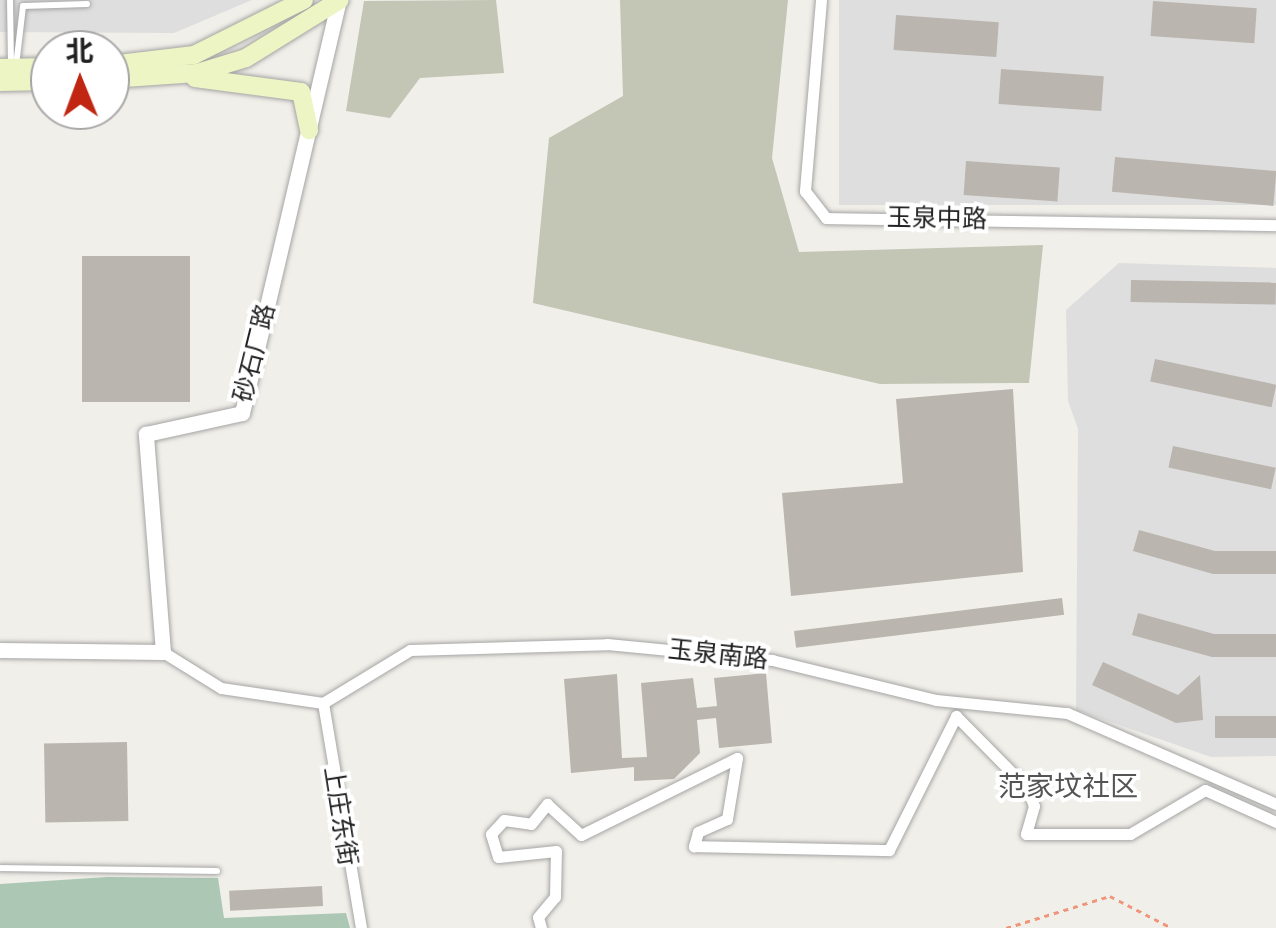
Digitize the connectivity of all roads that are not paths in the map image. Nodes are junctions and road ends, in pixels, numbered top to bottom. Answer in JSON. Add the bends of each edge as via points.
{"nodes":[{"id":1,"x":10,"y":0,"type":"edge"},
{"id":2,"x":304,"y":0,"type":"edge"},
{"id":3,"x":339,"y":0,"type":"edge"},
{"id":4,"x":821,"y":0,"type":"edge"},
{"id":5,"x":87,"y":4,"type":"dead end"},
{"id":6,"x":130,"y":62,"type":"edge"},
{"id":7,"x":7,"y":71,"type":"edge"},
{"id":8,"x":164,"y":78,"type":"junction"},
{"id":9,"x":130,"y":79,"type":"edge"},
{"id":10,"x":309,"y":130,"type":"junction"},
{"id":11,"x":1276,"y":225,"type":"edge"},
{"id":12,"x":0,"y":650,"type":"edge"},
{"id":13,"x":163,"y":652,"type":"junction"},
{"id":14,"x":323,"y":704,"type":"junction"},
{"id":15,"x":1276,"y":804,"type":"edge"},
{"id":16,"x":1276,"y":822,"type":"edge"},
{"id":17,"x":0,"y":868,"type":"edge"},
{"id":18,"x":217,"y":871,"type":"dead end"},
{"id":19,"x":361,"y":928,"type":"edge"},
{"id":20,"x":541,"y":928,"type":"edge"}],
"edges":[{"from":1,"to":7,"type":"lane"},
{"from":2,"to":6,"type":"main road","via":[[194,54]]},
{"from":3,"to":8,"type":"main road","via":[[246,58]]},
{"from":3,"to":10,"type":"street","name":"砂石厂路"},
{"from":4,"to":11,"type":"street","name":"玉泉中路","via":[[805,191],[826,218]]},
{"from":5,"to":7,"type":"lane","via":[[23,6]]},
{"from":8,"to":9,"type":"main road"},
{"from":8,"to":10,"type":"main road","via":[[300,92]]},
{"from":10,"to":13,"type":"street","name":"砂石厂路","via":[[242,413],[146,434]]},
{"from":12,"to":13,"type":"street"},
{"from":13,"to":14,"type":"street","via":[[220,688]]},
{"from":14,"to":15,"type":"street","name":"玉泉南路","via":[[410,650],[608,644],[772,660],[936,700],[1067,712]]},
{"from":14,"to":19,"type":"street","name":"上庄东街"},
{"from":16,"to":20,"type":"street","via":[[1205,790],[1130,834],[1026,834],[1034,806],[1028,788],[956,716],[889,850],[694,846],[698,832],[727,818],[737,758],[582,835],[547,804],[530,824],[504,820],[491,834],[498,856],[556,851],[556,897],[538,917]]},
{"from":17,"to":18,"type":"lane"}]}
